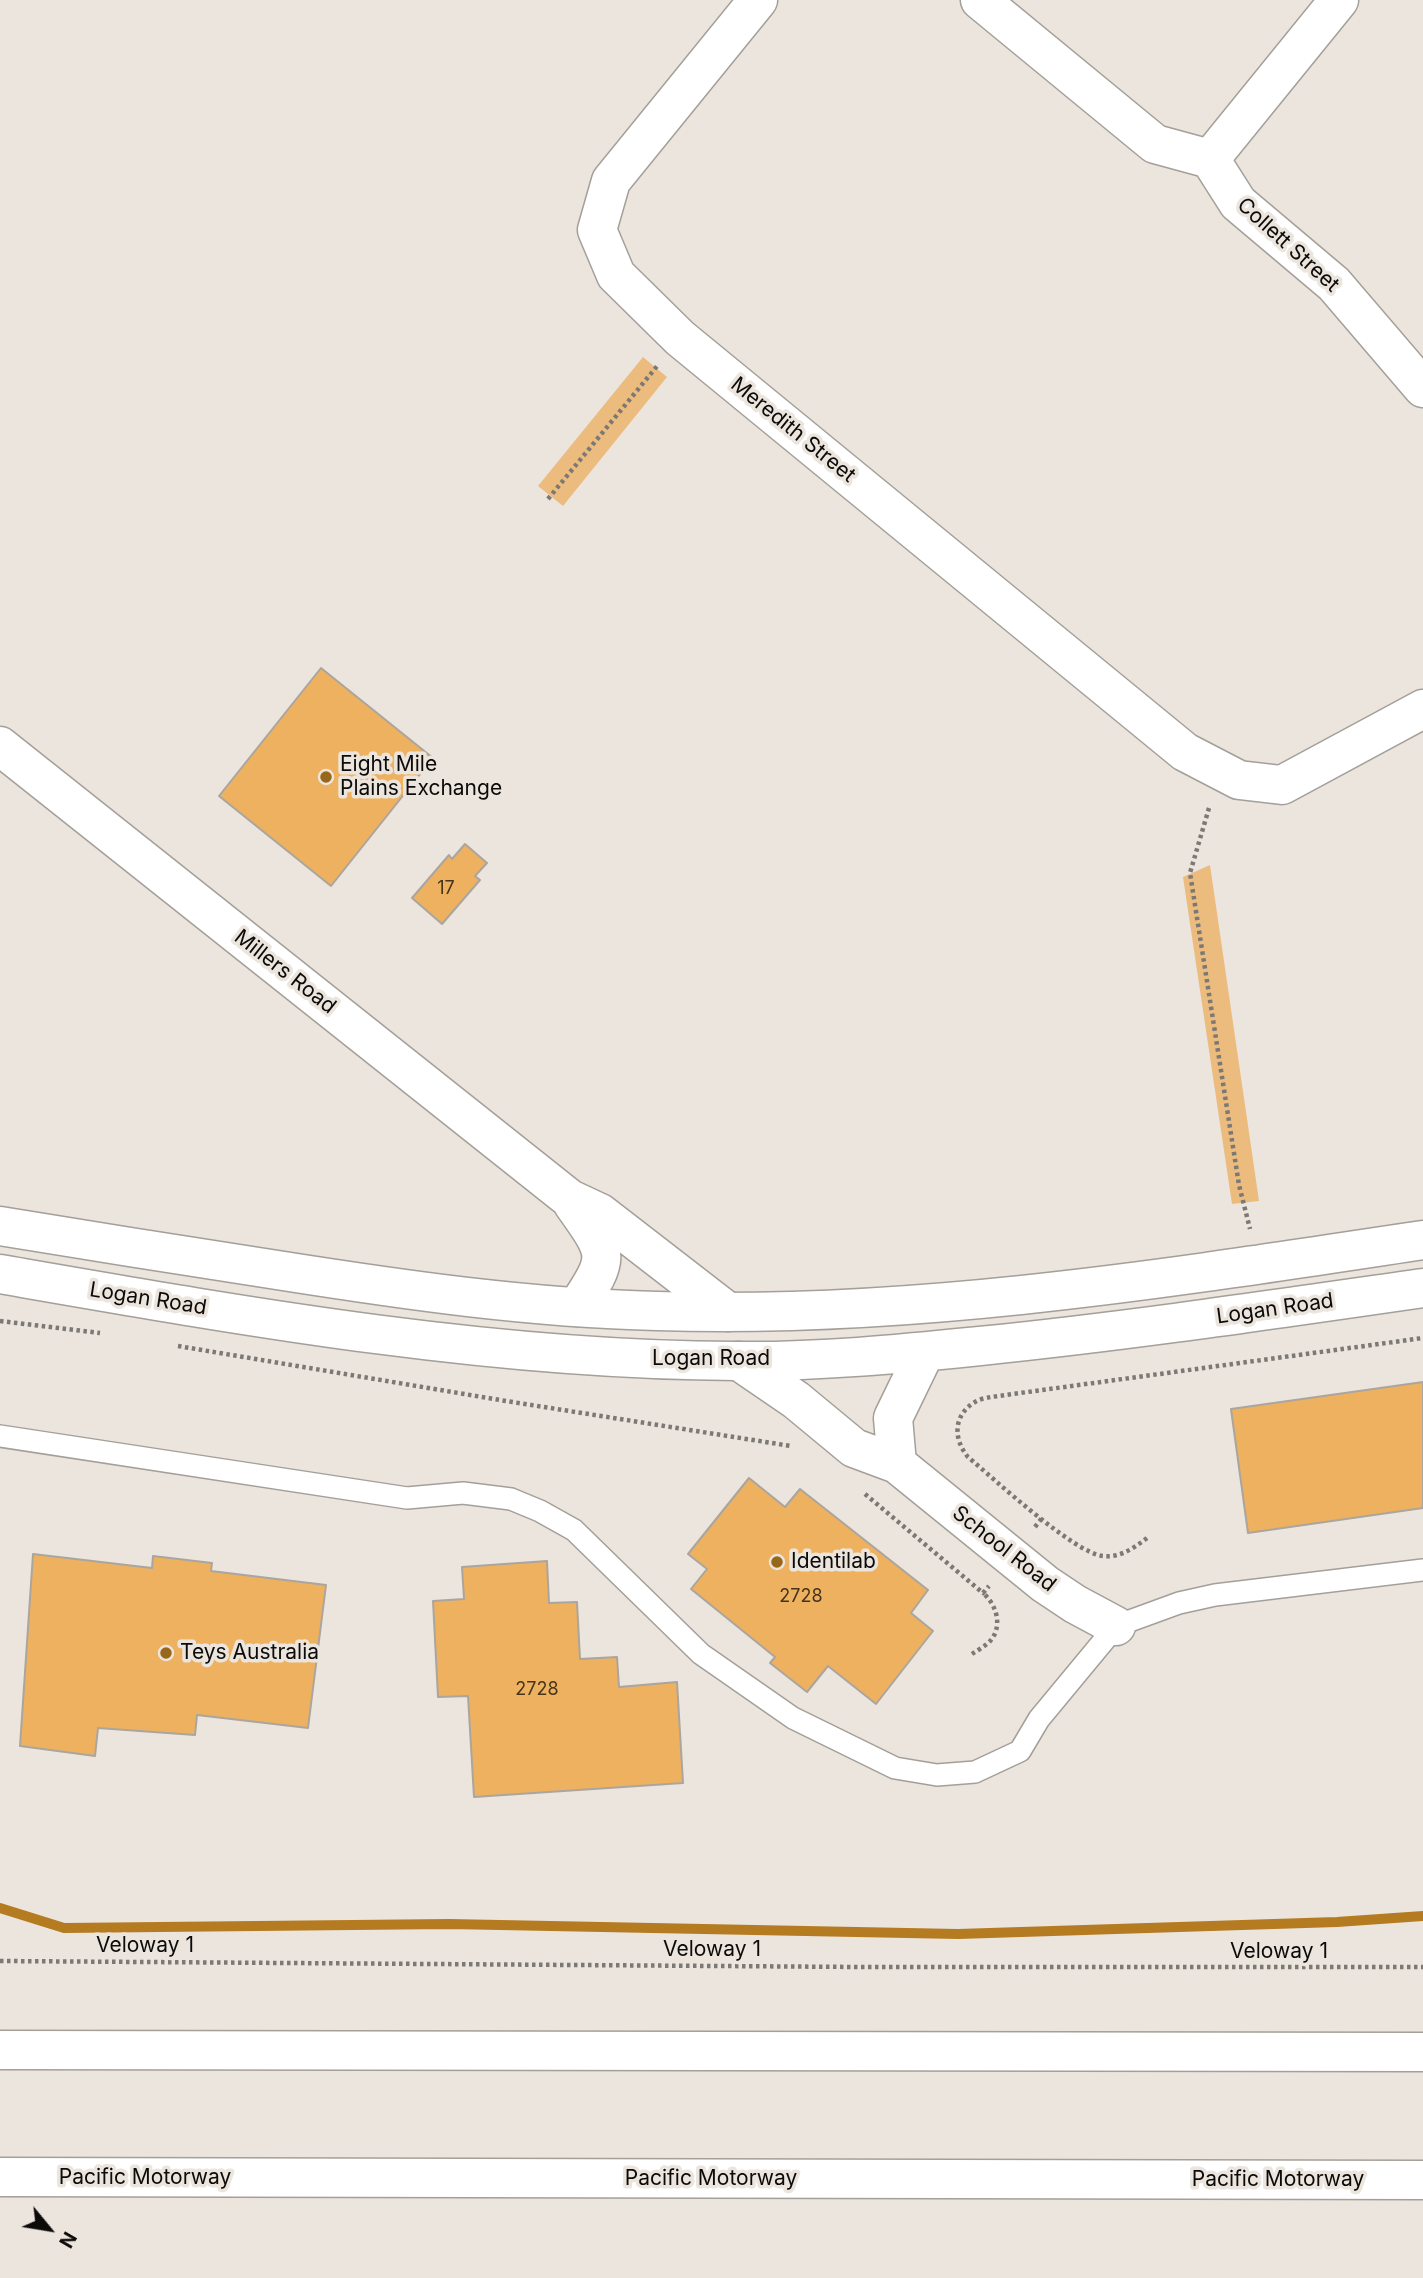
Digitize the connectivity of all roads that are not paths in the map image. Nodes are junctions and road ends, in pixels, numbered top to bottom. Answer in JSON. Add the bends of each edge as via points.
{"nodes":[{"id":1,"x":758,"y":0,"type":"edge"},
{"id":2,"x":979,"y":0,"type":"edge"},
{"id":3,"x":1339,"y":0,"type":"edge"},
{"id":4,"x":1210,"y":159,"type":"junction"},
{"id":5,"x":1423,"y":388,"type":"edge"},
{"id":6,"x":1423,"y":709,"type":"edge"},
{"id":7,"x":0,"y":746,"type":"edge"},
{"id":8,"x":570,"y":1199,"type":"junction"},
{"id":9,"x":0,"y":1226,"type":"edge"},
{"id":10,"x":1423,"y":1240,"type":"edge"},
{"id":11,"x":0,"y":1274,"type":"edge"},
{"id":12,"x":1423,"y":1288,"type":"edge"},
{"id":13,"x":577,"y":1307,"type":"junction"},
{"id":14,"x":728,"y":1312,"type":"junction"},
{"id":15,"x":925,"y":1352,"type":"junction"},
{"id":16,"x":739,"y":1361,"type":"junction"},
{"id":17,"x":0,"y":1436,"type":"edge"},
{"id":18,"x":897,"y":1464,"type":"junction"},
{"id":19,"x":1423,"y":1570,"type":"edge"},
{"id":20,"x":1116,"y":1626,"type":"junction"},
{"id":21,"x":0,"y":2050,"type":"edge"},
{"id":22,"x":1423,"y":2052,"type":"edge"},
{"id":23,"x":0,"y":2177,"type":"edge"},
{"id":24,"x":1423,"y":2180,"type":"edge"}],
"edges":[{"from":1,"to":6,"type":"main road","name":"Meredith Street","via":[[611,181],[597,230],[616,275],[680,338],[1185,752],[1230,775],[1282,785]]},
{"from":2,"to":4,"type":"main road","via":[[1156,144]]},
{"from":3,"to":4,"type":"main road"},
{"from":4,"to":5,"type":"main road","name":"Collett Street","via":[[1238,203],[1334,284]]},
{"from":7,"to":8,"type":"main road","name":"Millers Road"},
{"from":8,"to":13,"type":"main road","name":"Millers Road","via":[[596,1237],[602,1262]]},
{"from":8,"to":14,"type":"main road","name":"Millers Road","via":[[600,1213]]},
{"from":9,"to":13,"type":"main road","via":[[457,1297]]},
{"from":10,"to":14,"type":"main road","via":[[999,1297],[832,1310]]},
{"from":11,"to":16,"type":"main road","name":"Logan Road","via":[[445,1343],[644,1359]]},
{"from":12,"to":15,"type":"main road","name":"Logan Road","via":[[1079,1336]]},
{"from":13,"to":14,"type":"main road"},
{"from":15,"to":16,"type":"main road","name":"Logan Road"},
{"from":15,"to":18,"type":"main road","via":[[893,1418]]},
{"from":16,"to":18,"type":"main road","name":"School Road","via":[[854,1448]]},
{"from":17,"to":20,"type":"lane","via":[[407,1498],[463,1493],[511,1499],[574,1530],[701,1654],[752,1690],[793,1718],[895,1769],[937,1775],[975,1772],[1020,1751],[1039,1719]]},
{"from":18,"to":20,"type":"main road","name":"School Road","via":[[1045,1584]]},
{"from":19,"to":20,"type":"lane","via":[[1215,1595]]},
{"from":21,"to":22,"type":"main road"},
{"from":23,"to":24,"type":"main road","name":"Pacific Motorway"}]}
